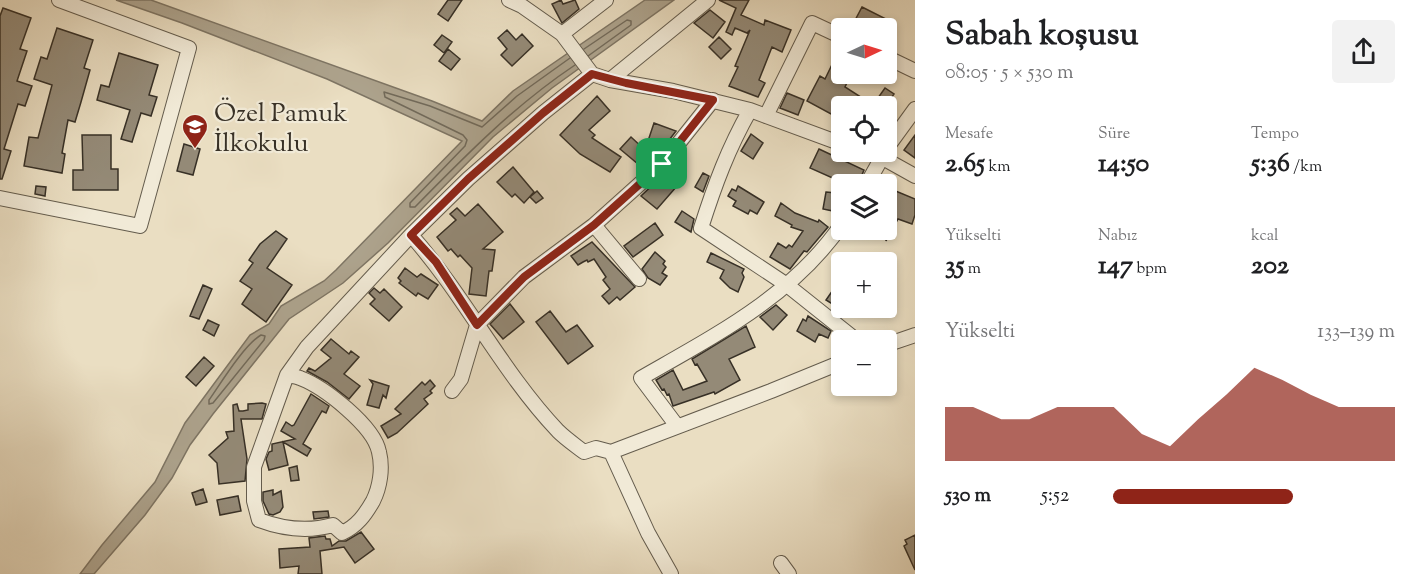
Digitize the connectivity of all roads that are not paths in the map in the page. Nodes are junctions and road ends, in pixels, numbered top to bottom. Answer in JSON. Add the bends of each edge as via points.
{"nodes":[{"id":1,"x":59,"y":0,"type":"edge"},
{"id":2,"x":509,"y":0,"type":"edge"},
{"id":3,"x":606,"y":0,"type":"edge"},
{"id":4,"x":708,"y":0,"type":"edge"},
{"id":5,"x":831,"y":32,"type":"edge"},
{"id":6,"x":565,"y":37,"type":"junction"},
{"id":7,"x":897,"y":62,"type":"edge"},
{"id":8,"x":915,"y":71,"type":"edge"},
{"id":9,"x":592,"y":74,"type":"junction"},
{"id":10,"x":610,"y":80,"type":"junction"},
{"id":11,"x":713,"y":100,"type":"junction"},
{"id":12,"x":750,"y":110,"type":"junction"},
{"id":13,"x":915,"y":110,"type":"edge"},
{"id":14,"x":766,"y":116,"type":"junction"},
{"id":15,"x":897,"y":135,"type":"edge"},
{"id":16,"x":831,"y":140,"type":"edge"},
{"id":17,"x":896,"y":162,"type":"edge"},
{"id":18,"x":915,"y":176,"type":"edge"},
{"id":19,"x":0,"y":198,"type":"edge"},
{"id":20,"x":594,"y":225,"type":"junction"},
{"id":21,"x":411,"y":235,"type":"junction"},
{"id":22,"x":831,"y":236,"type":"edge"},
{"id":23,"x":639,"y":279,"type":"dead end"},
{"id":24,"x":787,"y":285,"type":"junction"},
{"id":25,"x":477,"y":325,"type":"junction"},
{"id":26,"x":843,"y":330,"type":"edge"},
{"id":27,"x":915,"y":335,"type":"edge"},
{"id":28,"x":897,"y":341,"type":"edge"},
{"id":29,"x":831,"y":366,"type":"edge"},
{"id":30,"x":287,"y":375,"type":"junction"},
{"id":31,"x":452,"y":391,"type":"dead end"},
{"id":32,"x":677,"y":426,"type":"junction"},
{"id":33,"x":611,"y":452,"type":"junction"},
{"id":34,"x":671,"y":574,"type":"edge"}],
"edges":[{"from":1,"to":19,"type":"street","via":[[189,48],[140,226]]},
{"from":2,"to":6,"type":"street"},
{"from":3,"to":6,"type":"street"},
{"from":4,"to":10,"type":"street"},
{"from":5,"to":14,"type":"street","via":[[812,23]]},
{"from":6,"to":9,"type":"street"},
{"from":7,"to":8,"type":"street"},
{"from":9,"to":10,"type":"street"},
{"from":9,"to":21,"type":"street","via":[[476,172]]},
{"from":10,"to":11,"type":"street"},
{"from":11,"to":12,"type":"street"},
{"from":11,"to":20,"type":"street","via":[[662,164]]},
{"from":12,"to":14,"type":"street"},
{"from":12,"to":24,"type":"street","via":[[718,175],[701,228]]},
{"from":13,"to":15,"type":"street"},
{"from":14,"to":16,"type":"street"},
{"from":17,"to":18,"type":"street"},
{"from":20,"to":23,"type":"street"},
{"from":20,"to":25,"type":"street","via":[[524,277]]},
{"from":21,"to":25,"type":"street","via":[[436,262]]},
{"from":21,"to":30,"type":"street","via":[[307,347]]},
{"from":22,"to":24,"type":"street"},
{"from":24,"to":26,"type":"street"},
{"from":24,"to":32,"type":"street","via":[[747,316],[641,378]]},
{"from":25,"to":31,"type":"street","via":[[461,379]]},
{"from":25,"to":33,"type":"street","via":[[559,432],[584,452],[596,448]]},
{"from":27,"to":28,"type":"street"},
{"from":29,"to":32,"type":"street"},
{"from":30,"to":30,"type":"street","via":[[254,467],[254,501],[259,520],[298,530],[333,525],[342,532],[351,529],[378,492],[379,450],[370,433],[329,395]]},
{"from":32,"to":33,"type":"street"},
{"from":33,"to":34,"type":"street"}]}
